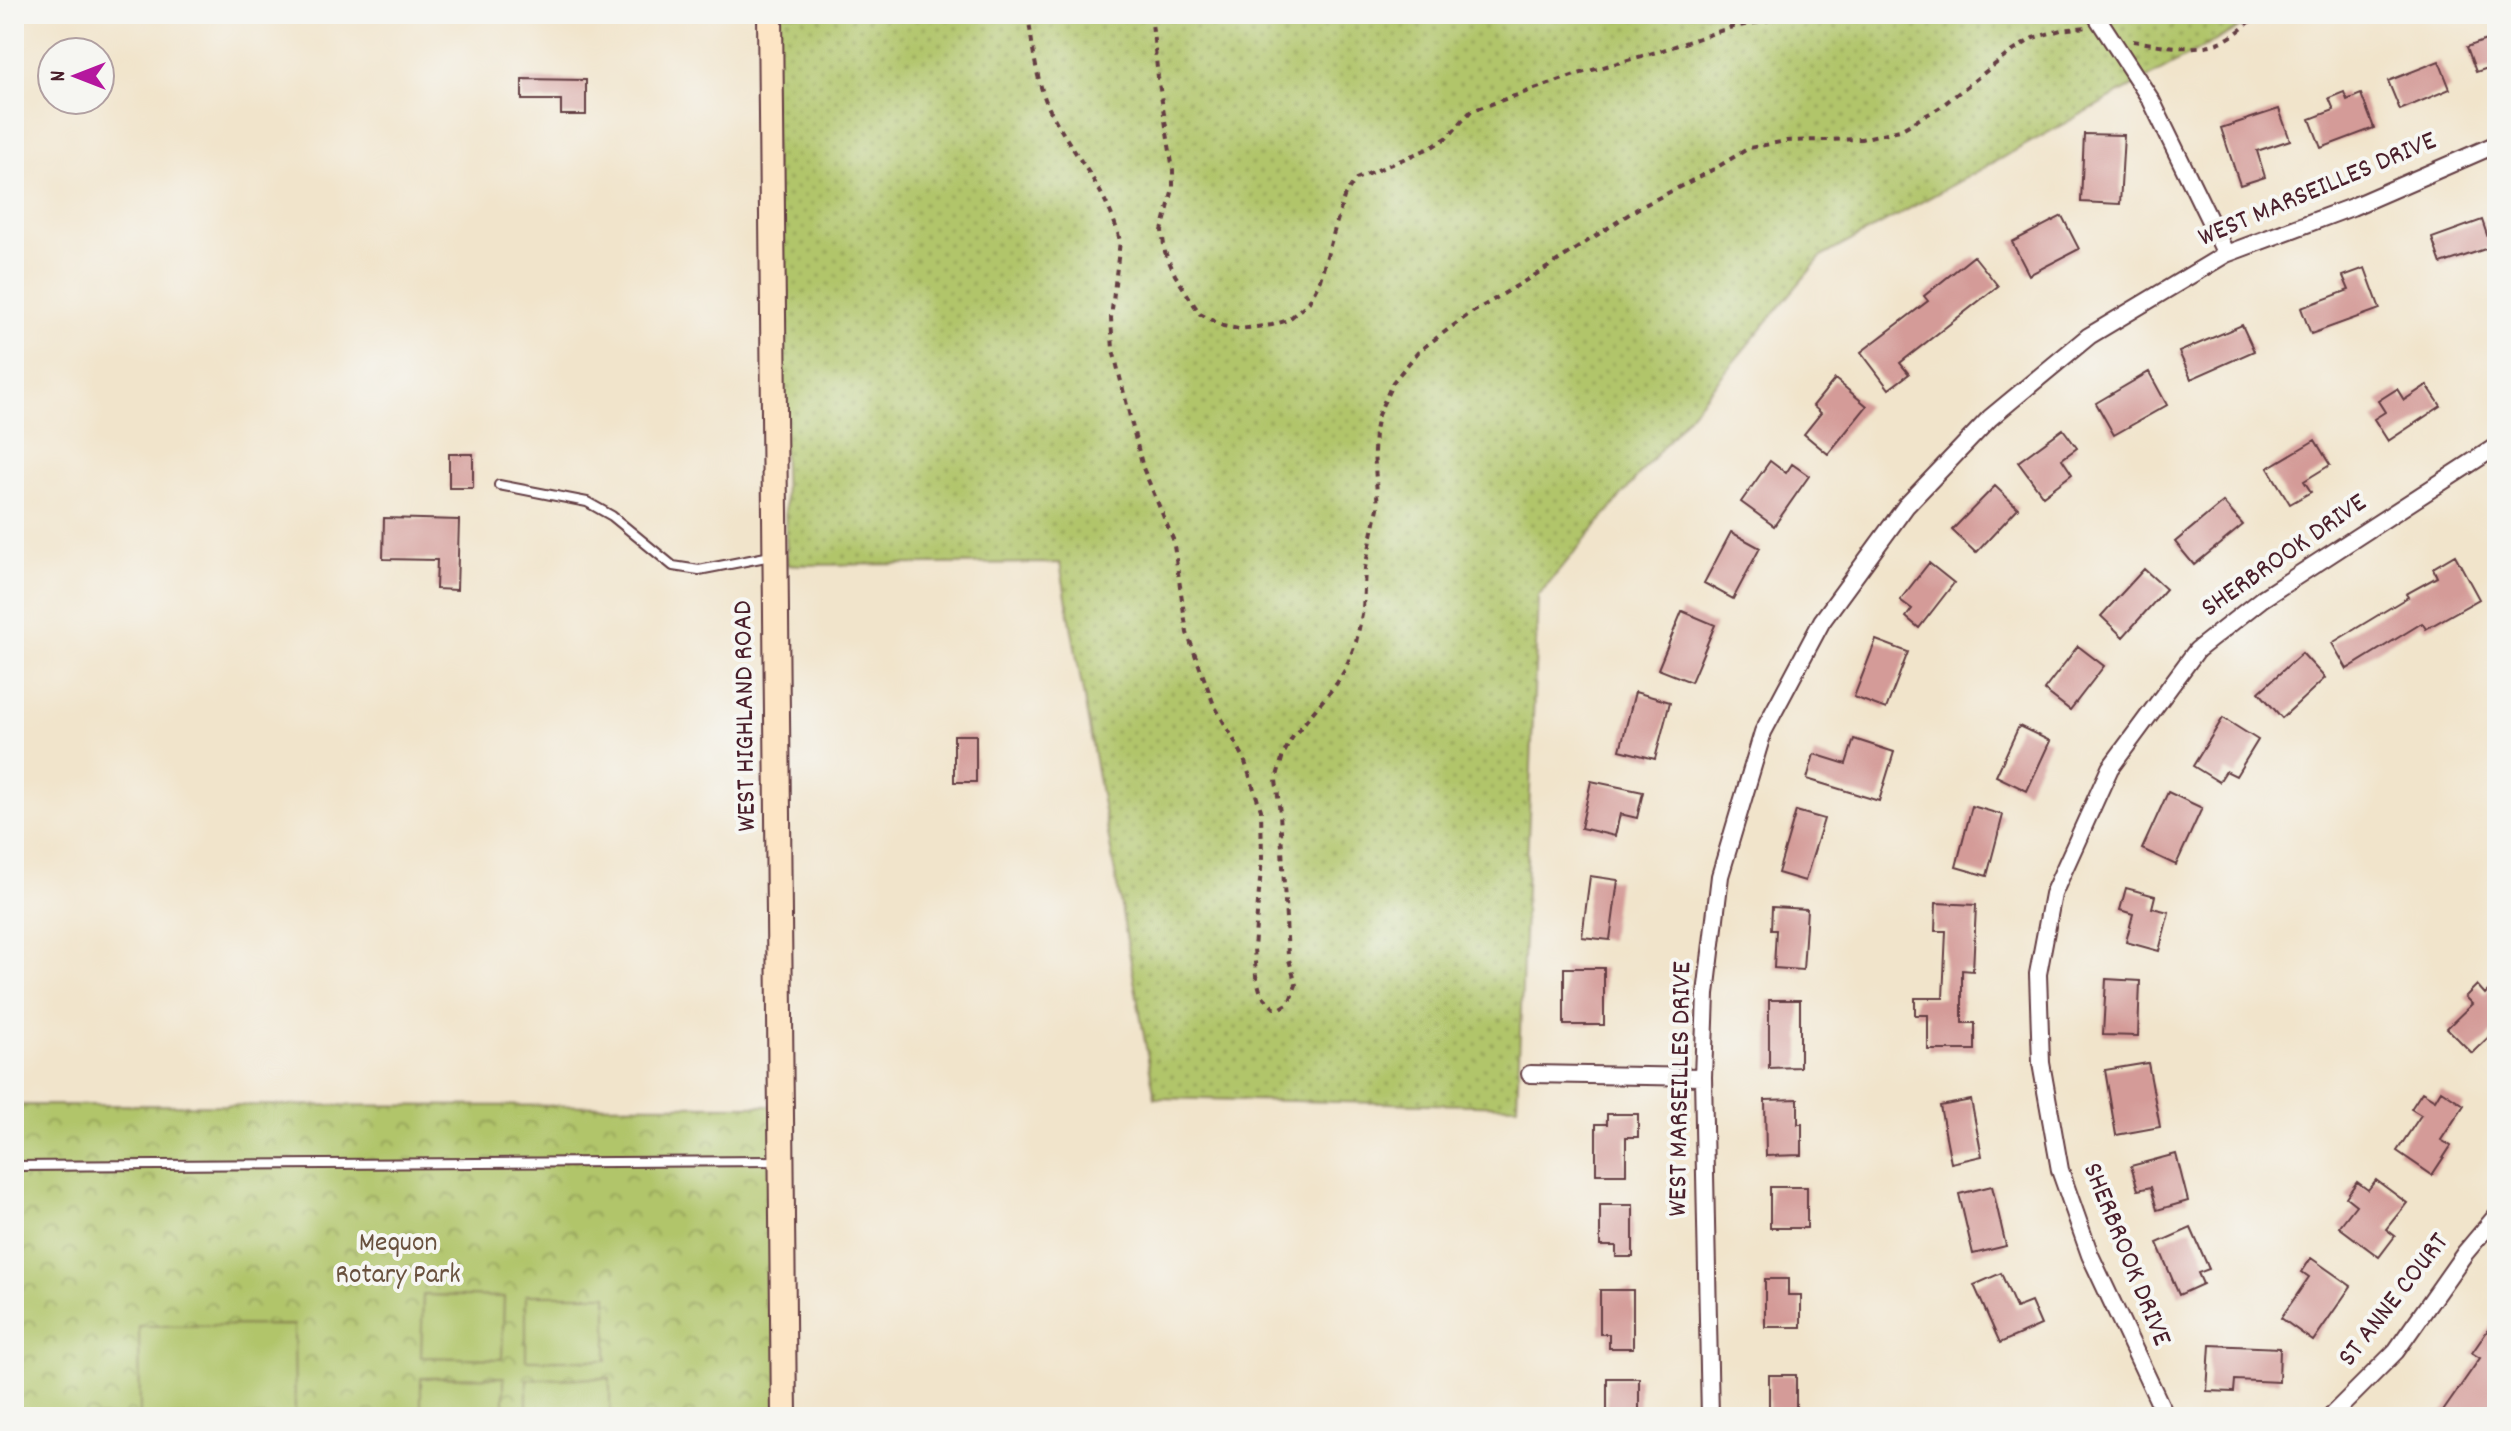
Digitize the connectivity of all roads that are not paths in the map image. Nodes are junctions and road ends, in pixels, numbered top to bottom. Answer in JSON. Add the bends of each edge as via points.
{"nodes":[{"id":1,"x":770,"y":14,"type":"edge"},
{"id":2,"x":2095,"y":14,"type":"edge"},
{"id":3,"x":2497,"y":144,"type":"edge"},
{"id":4,"x":2226,"y":254,"type":"junction"},
{"id":5,"x":2497,"y":446,"type":"edge"},
{"id":6,"x":499,"y":485,"type":"dead end"},
{"id":7,"x":775,"y":555,"type":"junction"},
{"id":8,"x":1530,"y":1074,"type":"dead end"},
{"id":9,"x":1703,"y":1077,"type":"junction"},
{"id":10,"x":781,"y":1161,"type":"junction"},
{"id":11,"x":14,"y":1166,"type":"edge"},
{"id":12,"x":2497,"y":1215,"type":"edge"},
{"id":13,"x":784,"y":1417,"type":"edge"},
{"id":14,"x":1710,"y":1417,"type":"edge"},
{"id":15,"x":2166,"y":1417,"type":"edge"},
{"id":16,"x":2330,"y":1417,"type":"edge"}],
"edges":[{"from":1,"to":7,"type":"main road","name":"WEST HIGHLAND ROAD"},
{"from":2,"to":4,"type":"street","via":[[2151,100]]},
{"from":3,"to":4,"type":"street","name":"WEST MARSEILLES DRIVE"},
{"from":4,"to":9,"type":"street","name":"WEST MARSEILLES DRIVE","via":[[2089,336],[1990,418],[1906,506],[1822,621],[1763,732],[1720,876],[1706,994]]},
{"from":5,"to":15,"type":"street","name":"SHERBROOK DRIVE","via":[[2263,598],[2197,650],[2110,768],[2053,894],[2038,974],[2041,1063],[2060,1170],[2090,1255]]},
{"from":6,"to":7,"type":"lane","via":[[587,502],[673,566],[699,570]]},
{"from":7,"to":10,"type":"main road","name":"WEST HIGHLAND ROAD"},
{"from":8,"to":9,"type":"street"},
{"from":9,"to":14,"type":"street","name":"WEST MARSEILLES DRIVE"},
{"from":10,"to":11,"type":"lane"},
{"from":10,"to":13,"type":"main road","name":"WEST HIGHLAND ROAD"},
{"from":12,"to":16,"type":"street","name":"ST ANNE COURT","via":[[2396,1351]]}]}
